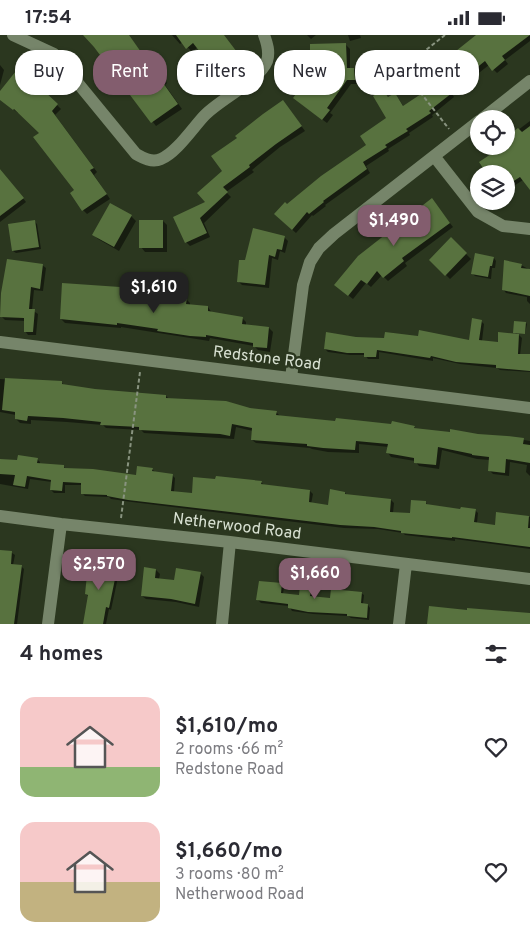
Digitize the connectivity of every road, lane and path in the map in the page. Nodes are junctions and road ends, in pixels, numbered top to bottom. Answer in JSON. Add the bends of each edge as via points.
{"nodes":[{"id":1,"x":13,"y":35,"type":"edge"},
{"id":2,"x":264,"y":35,"type":"edge"},
{"id":3,"x":445,"y":35,"type":"edge"},
{"id":4,"x":530,"y":81,"type":"edge"},
{"id":5,"x":493,"y":110,"type":"edge"},
{"id":6,"x":470,"y":128,"type":"edge"},
{"id":7,"x":457,"y":139,"type":"junction"},
{"id":8,"x":434,"y":157,"type":"junction"},
{"id":9,"x":530,"y":229,"type":"edge"},
{"id":10,"x":0,"y":341,"type":"edge"},
{"id":11,"x":141,"y":359,"type":"junction"},
{"id":12,"x":292,"y":378,"type":"junction"},
{"id":13,"x":530,"y":407,"type":"edge"},
{"id":14,"x":0,"y":515,"type":"edge"},
{"id":15,"x":61,"y":525,"type":"junction"},
{"id":16,"x":119,"y":531,"type":"junction"},
{"id":17,"x":230,"y":542,"type":"junction"},
{"id":18,"x":406,"y":564,"type":"junction"},
{"id":19,"x":530,"y":579,"type":"edge"},
{"id":20,"x":48,"y":624,"type":"edge"},
{"id":21,"x":222,"y":624,"type":"edge"},
{"id":22,"x":399,"y":624,"type":"edge"}],
"edges":[{"from":1,"to":2,"type":"street","via":[[54,53],[136,154],[146,160],[159,160],[170,153],[206,114],[260,72],[268,54]]},
{"from":3,"to":7,"type":"path","via":[[402,69]]},
{"from":4,"to":5,"type":"street"},
{"from":6,"to":7,"type":"street"},
{"from":7,"to":8,"type":"street"},
{"from":8,"to":9,"type":"street","via":[[478,212],[503,226]]},
{"from":8,"to":12,"type":"street","via":[[334,234],[310,262]]},
{"from":10,"to":11,"type":"street","name":"Redstone Road"},
{"from":11,"to":12,"type":"street","name":"Redstone Road"},
{"from":11,"to":16,"type":"path"},
{"from":12,"to":13,"type":"street","name":"Redstone Road"},
{"from":14,"to":15,"type":"street","name":"Netherwood Road"},
{"from":15,"to":16,"type":"street","name":"Netherwood Road"},
{"from":15,"to":20,"type":"street"},
{"from":16,"to":17,"type":"street","name":"Netherwood Road"},
{"from":17,"to":18,"type":"street","name":"Netherwood Road"},
{"from":17,"to":21,"type":"street"},
{"from":18,"to":19,"type":"street","name":"Netherwood Road"},
{"from":18,"to":22,"type":"street"}]}
